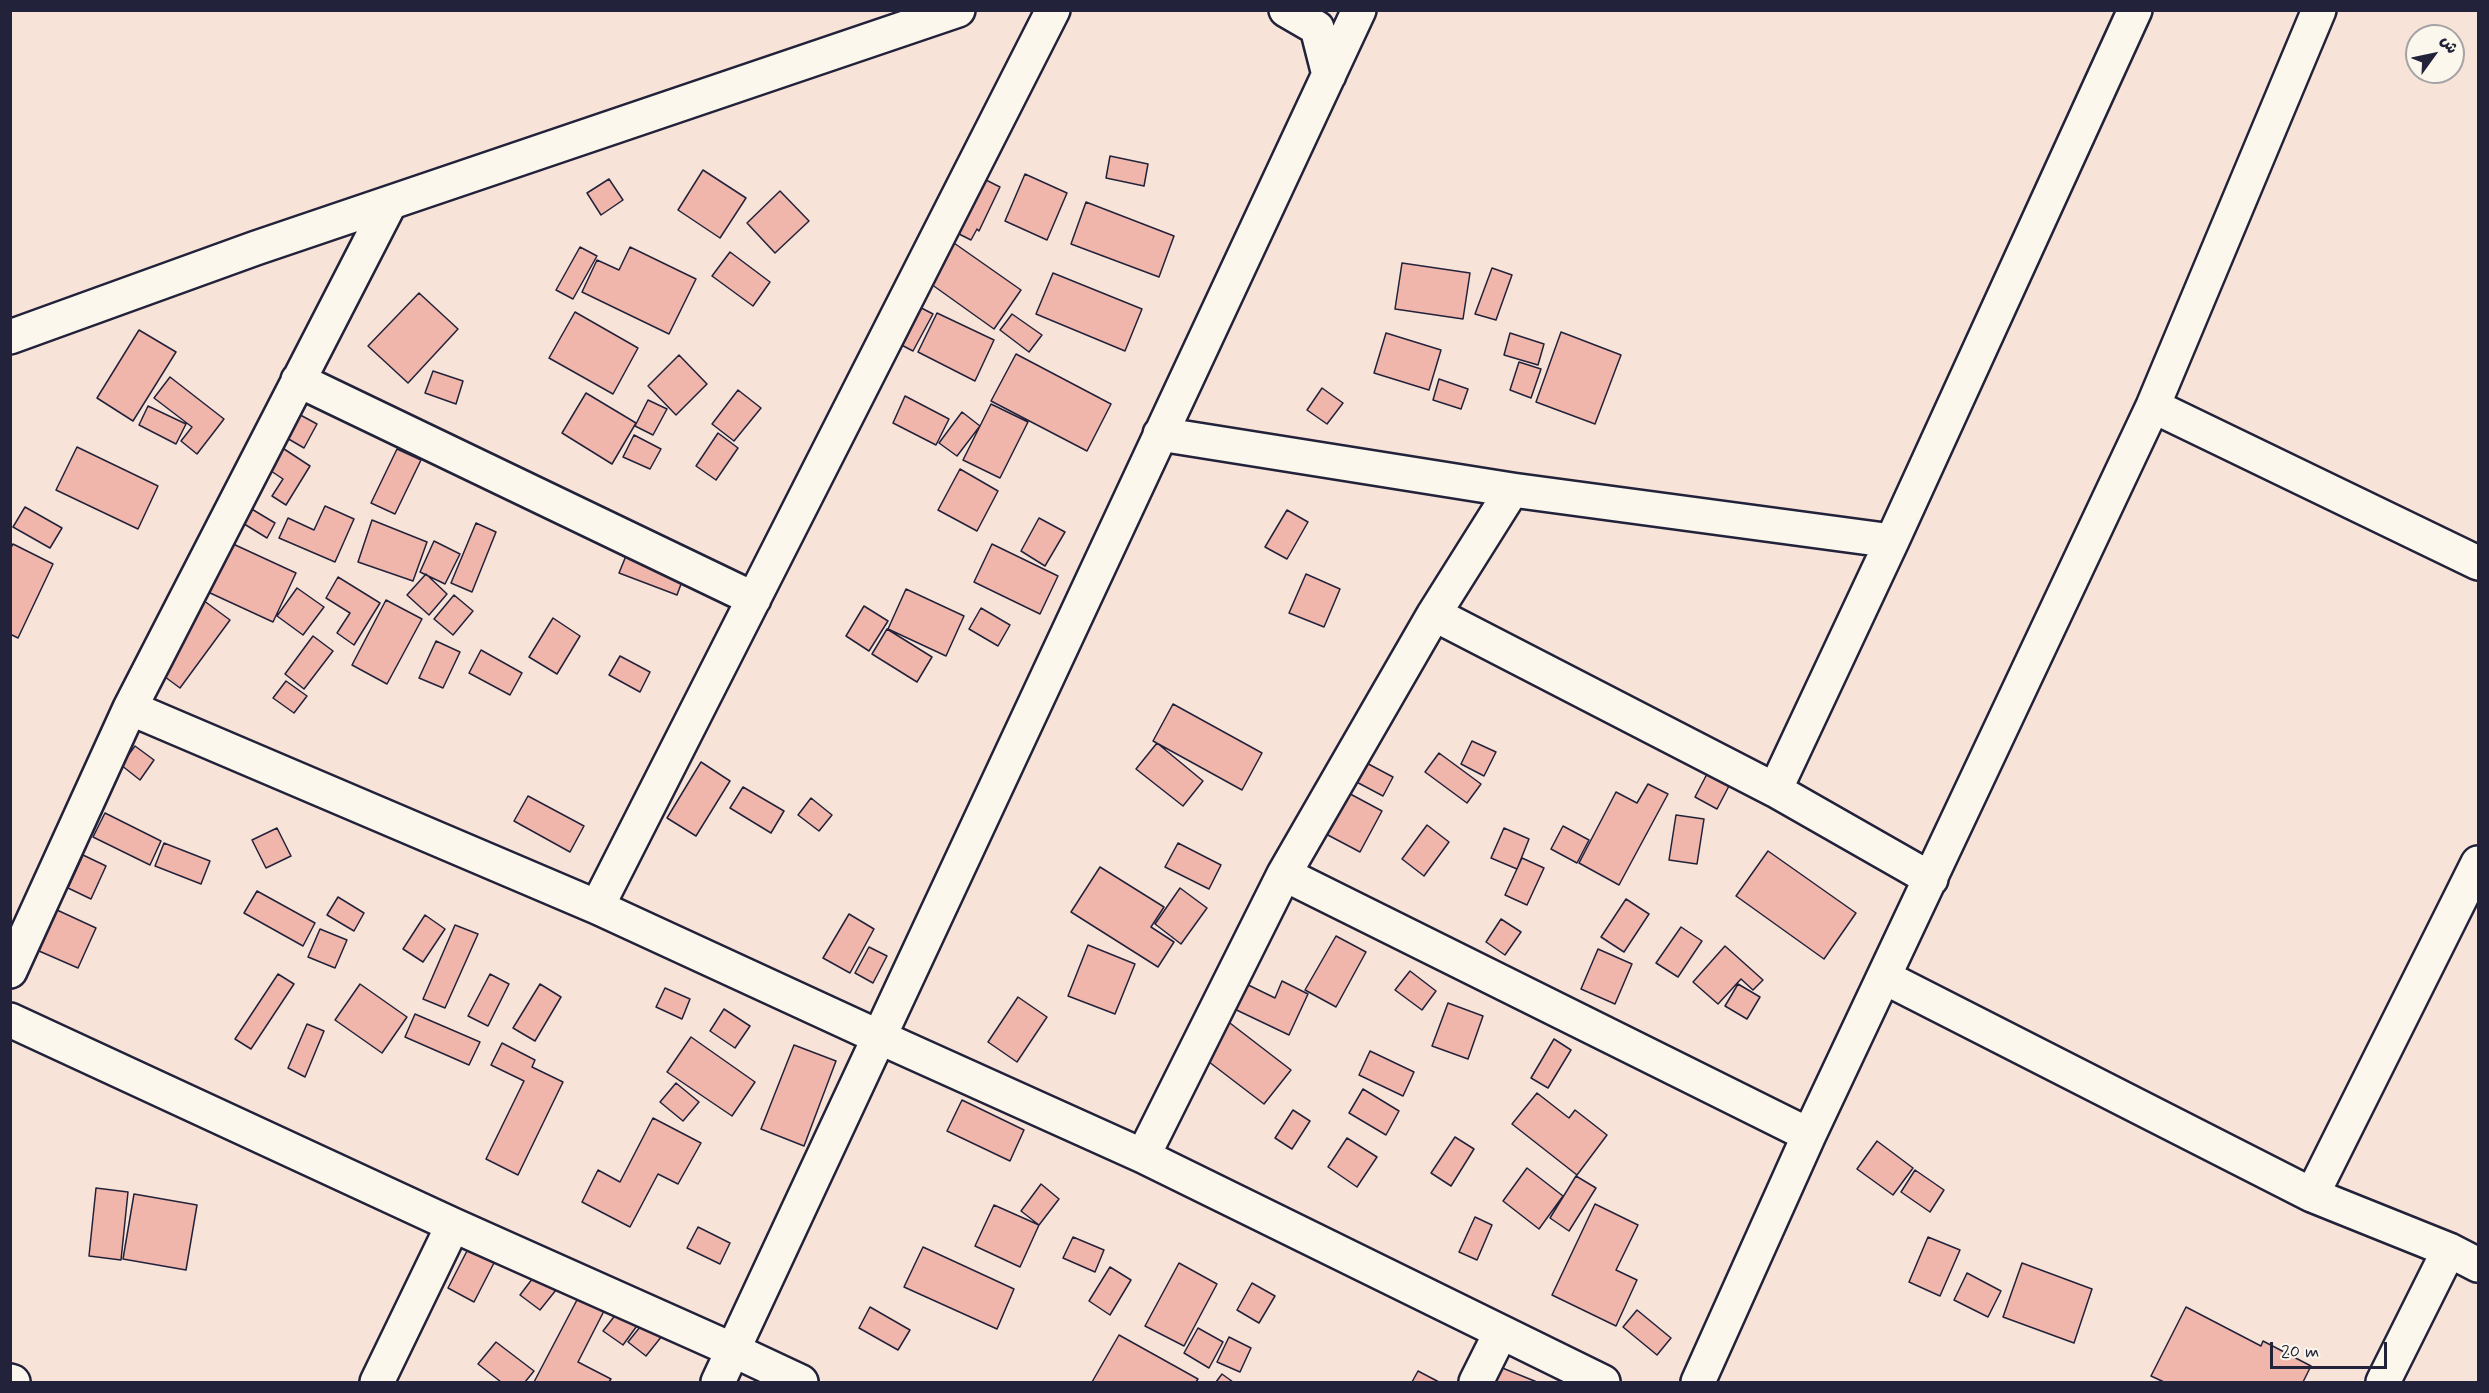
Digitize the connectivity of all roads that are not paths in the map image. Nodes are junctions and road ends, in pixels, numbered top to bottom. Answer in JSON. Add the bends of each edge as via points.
{"nodes":[{"id":1,"x":958,"y":10,"type":"edge"},
{"id":2,"x":1053,"y":10,"type":"edge"},
{"id":3,"x":1286,"y":10,"type":"edge"},
{"id":4,"x":1359,"y":10,"type":"edge"},
{"id":5,"x":2135,"y":10,"type":"edge"},
{"id":6,"x":2319,"y":10,"type":"edge"},
{"id":7,"x":1329,"y":75,"type":"junction"},
{"id":8,"x":390,"y":203,"type":"junction"},
{"id":9,"x":10,"y":337,"type":"edge"},
{"id":10,"x":298,"y":380,"type":"junction"},
{"id":11,"x":2152,"y":406,"type":"junction"},
{"id":12,"x":1160,"y":434,"type":"junction"},
{"id":13,"x":1512,"y":490,"type":"junction"},
{"id":14,"x":1892,"y":541,"type":"junction"},
{"id":15,"x":2478,"y":563,"type":"edge"},
{"id":16,"x":754,"y":599,"type":"junction"},
{"id":17,"x":1434,"y":614,"type":"junction"},
{"id":18,"x":130,"y":708,"type":"junction"},
{"id":19,"x":1775,"y":790,"type":"junction"},
{"id":20,"x":2478,"y":863,"type":"edge"},
{"id":21,"x":1284,"y":874,"type":"junction"},
{"id":22,"x":1931,"y":879,"type":"junction"},
{"id":23,"x":597,"y":907,"type":"junction"},
{"id":24,"x":10,"y":971,"type":"edge"},
{"id":25,"x":1884,"y":977,"type":"junction"},
{"id":26,"x":10,"y":1020,"type":"edge"},
{"id":27,"x":879,"y":1038,"type":"junction"},
{"id":28,"x":1809,"y":1135,"type":"junction"},
{"id":29,"x":1143,"y":1156,"type":"junction"},
{"id":30,"x":2312,"y":1195,"type":"junction"},
{"id":31,"x":453,"y":1226,"type":"junction"},
{"id":32,"x":2449,"y":1250,"type":"junction"},
{"id":33,"x":2478,"y":1265,"type":"edge"},
{"id":34,"x":1501,"y":1332,"type":"junction"},
{"id":35,"x":733,"y":1350,"type":"junction"},
{"id":36,"x":377,"y":1383,"type":"edge"},
{"id":37,"x":717,"y":1383,"type":"edge"},
{"id":38,"x":801,"y":1383,"type":"edge"},
{"id":39,"x":1476,"y":1383,"type":"edge"},
{"id":40,"x":1603,"y":1383,"type":"edge"},
{"id":41,"x":1698,"y":1383,"type":"edge"},
{"id":42,"x":2383,"y":1383,"type":"edge"}],
"edges":[{"from":1,"to":8,"type":"street"},
{"from":2,"to":16,"type":"street"},
{"from":3,"to":7,"type":"street","via":[[1317,28]]},
{"from":4,"to":7,"type":"street"},
{"from":5,"to":14,"type":"street"},
{"from":6,"to":11,"type":"street"},
{"from":7,"to":12,"type":"street"},
{"from":8,"to":9,"type":"street"},
{"from":8,"to":10,"type":"street"},
{"from":10,"to":16,"type":"street"},
{"from":10,"to":18,"type":"street"},
{"from":11,"to":15,"type":"street"},
{"from":11,"to":22,"type":"street"},
{"from":12,"to":13,"type":"street"},
{"from":12,"to":27,"type":"street"},
{"from":13,"to":14,"type":"street"},
{"from":13,"to":17,"type":"street"},
{"from":14,"to":19,"type":"street"},
{"from":16,"to":23,"type":"street"},
{"from":17,"to":19,"type":"street"},
{"from":17,"to":21,"type":"street"},
{"from":18,"to":23,"type":"street"},
{"from":18,"to":24,"type":"street"},
{"from":19,"to":22,"type":"street"},
{"from":20,"to":30,"type":"street"},
{"from":21,"to":28,"type":"street"},
{"from":21,"to":29,"type":"street"},
{"from":22,"to":25,"type":"street"},
{"from":23,"to":27,"type":"street"},
{"from":25,"to":28,"type":"street"},
{"from":25,"to":30,"type":"street"},
{"from":26,"to":31,"type":"street"},
{"from":27,"to":29,"type":"street"},
{"from":27,"to":35,"type":"street"},
{"from":28,"to":41,"type":"street"},
{"from":29,"to":34,"type":"street"},
{"from":30,"to":32,"type":"street"},
{"from":31,"to":35,"type":"street"},
{"from":31,"to":36,"type":"street"},
{"from":32,"to":33,"type":"street"},
{"from":32,"to":42,"type":"street"},
{"from":34,"to":39,"type":"street"},
{"from":34,"to":40,"type":"street"},
{"from":35,"to":37,"type":"street"},
{"from":35,"to":38,"type":"street"}]}
